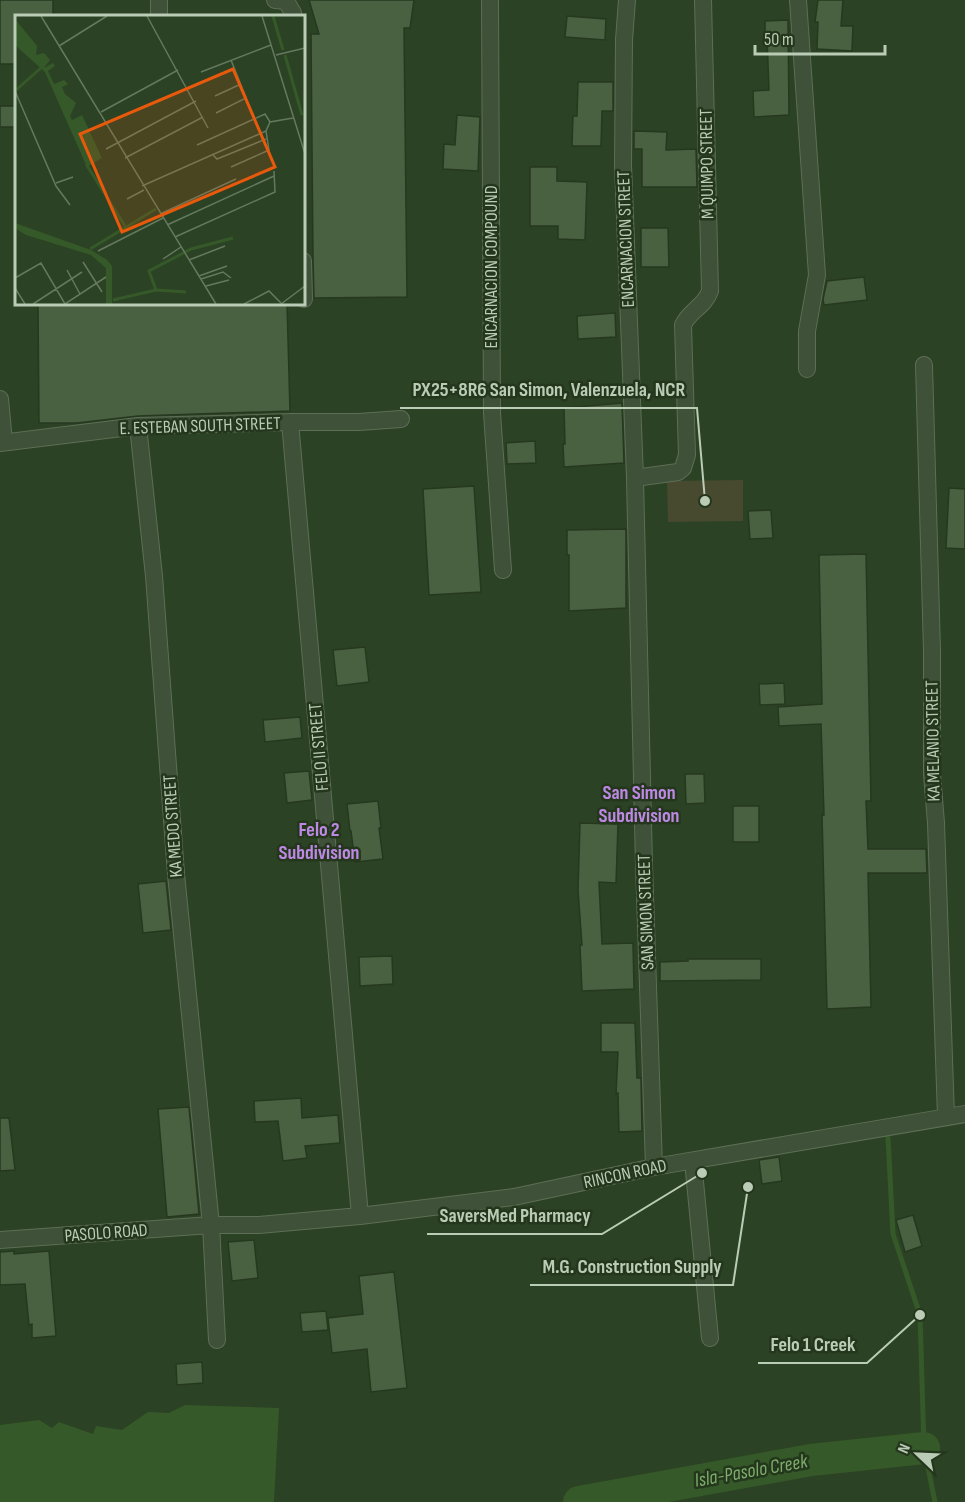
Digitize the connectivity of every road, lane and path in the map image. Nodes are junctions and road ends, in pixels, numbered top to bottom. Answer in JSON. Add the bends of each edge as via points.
{"nodes":[{"id":1,"x":275,"y":0,"type":"edge"},
{"id":2,"x":490,"y":0,"type":"edge"},
{"id":3,"x":627,"y":0,"type":"edge"},
{"id":4,"x":703,"y":0,"type":"edge"},
{"id":5,"x":798,"y":0,"type":"edge"},
{"id":6,"x":293,"y":15,"type":"edge"},
{"id":7,"x":924,"y":365,"type":"dead end"},
{"id":8,"x":807,"y":369,"type":"dead end"},
{"id":9,"x":0,"y":399,"type":"edge"},
{"id":10,"x":401,"y":419,"type":"dead end"},
{"id":11,"x":290,"y":422,"type":"junction"},
{"id":12,"x":138,"y":426,"type":"junction"},
{"id":13,"x":2,"y":443,"type":"edge"},
{"id":14,"x":635,"y":478,"type":"junction"},
{"id":15,"x":503,"y":570,"type":"dead end"},
{"id":16,"x":965,"y":1114,"type":"edge"},
{"id":17,"x":946,"y":1117,"type":"junction"},
{"id":18,"x":693,"y":1161,"type":"junction"},
{"id":19,"x":654,"y":1167,"type":"junction"},
{"id":20,"x":360,"y":1216,"type":"junction"},
{"id":21,"x":211,"y":1225,"type":"junction"},
{"id":22,"x":0,"y":1240,"type":"edge"},
{"id":23,"x":710,"y":1338,"type":"dead end"},
{"id":24,"x":217,"y":1340,"type":"dead end"}],
"edges":[{"from":1,"to":6,"type":"street","via":[[286,1]]},
{"from":2,"to":15,"type":"street","name":"ENCARNACION COMPOUND","via":[[492,413]]},
{"from":3,"to":14,"type":"street","name":"ENCARNACION STREET","via":[[623,165]]},
{"from":4,"to":14,"type":"street","name":"M QUIMPO STREET","via":[[710,291],[683,325],[687,455],[678,472]]},
{"from":5,"to":8,"type":"street","via":[[817,275],[807,332]]},
{"from":7,"to":17,"type":"street","name":"KA MELANIO STREET","via":[[932,774]]},
{"from":9,"to":13,"type":"street"},
{"from":10,"to":11,"type":"street","name":"E. ESTEBAN SOUTH STREET"},
{"from":11,"to":12,"type":"street","name":"E. ESTEBAN SOUTH STREET"},
{"from":11,"to":20,"type":"street","name":"FELO II STREET"},
{"from":12,"to":13,"type":"street","name":"E. ESTEBAN SOUTH STREET"},
{"from":12,"to":21,"type":"street","name":"KA MEDO STREET"},
{"from":14,"to":19,"type":"street","name":"SAN SIMON STREET"},
{"from":16,"to":17,"type":"street","name":"RINCON ROAD"},
{"from":17,"to":18,"type":"street","name":"RINCON ROAD"},
{"from":18,"to":19,"type":"street","name":"RINCON ROAD"},
{"from":18,"to":23,"type":"street"},
{"from":19,"to":20,"type":"street","name":"RINCON ROAD","via":[[514,1197]]},
{"from":20,"to":21,"type":"street","name":"RINCON ROAD"},
{"from":21,"to":22,"type":"street","name":"PASOLO ROAD"},
{"from":21,"to":24,"type":"street","name":"KA MEDO STREET"}]}
